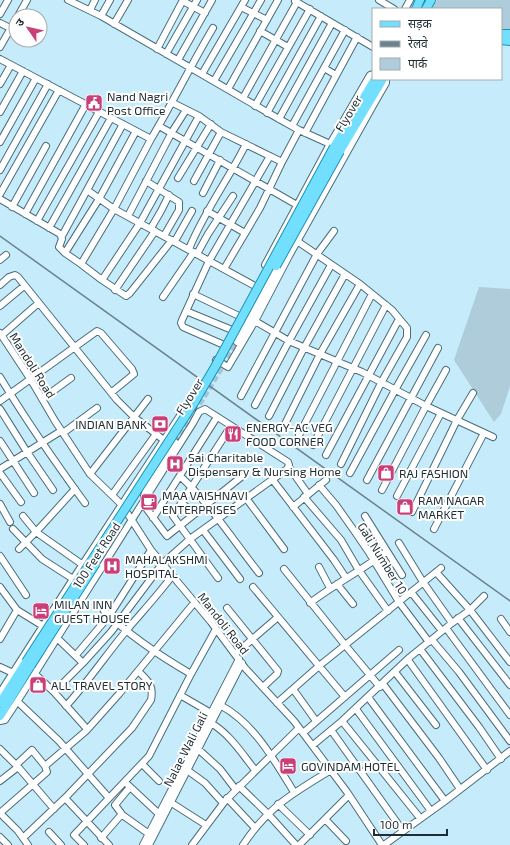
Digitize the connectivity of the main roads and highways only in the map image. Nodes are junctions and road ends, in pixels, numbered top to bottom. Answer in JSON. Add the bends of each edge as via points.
{"nodes":[{"id":1,"x":375,"y":80,"type":"edge"},
{"id":2,"x":384,"y":80,"type":"edge"},
{"id":3,"x":368,"y":96,"type":"junction"},
{"id":4,"x":4,"y":692,"type":"edge"},
{"id":5,"x":2,"y":705,"type":"edge"},
{"id":6,"x":0,"y":716,"type":"edge"}],
"edges":[{"from":1,"to":3,"type":"main road","name":"Flyover"},
{"from":2,"to":3,"type":"main road","name":"Flyover"},
{"from":3,"to":4,"type":"main road","name":"Flyover","bridge":true,"via":[[334,147],[195,401]]},
{"from":3,"to":5,"type":"main road","name":"Flyover","bridge":true,"via":[[199,403]]},
{"from":4,"to":5,"type":"main road","name":"Flyover"},
{"from":5,"to":6,"type":"main road","name":"Flyover"}]}
